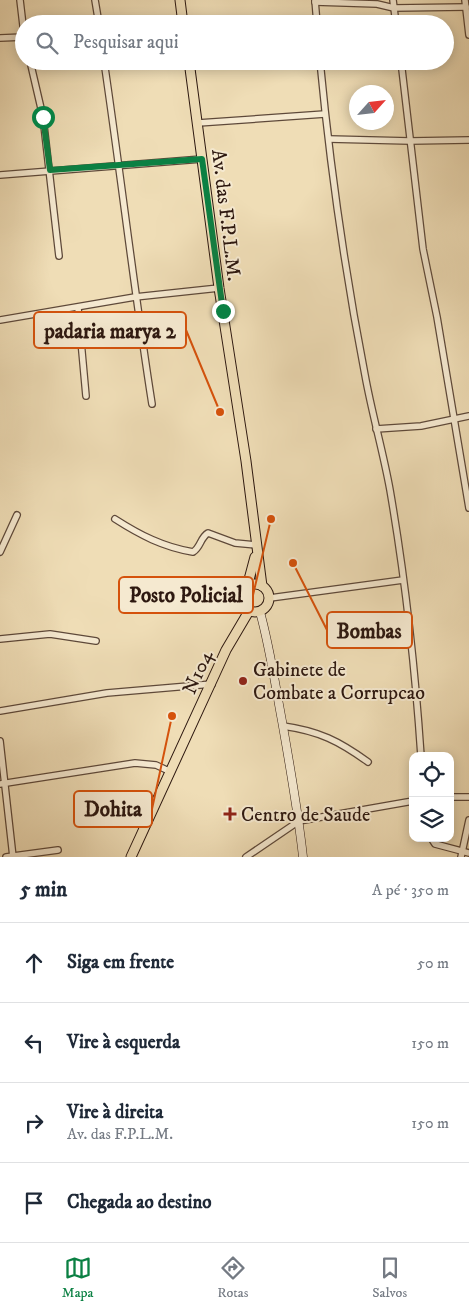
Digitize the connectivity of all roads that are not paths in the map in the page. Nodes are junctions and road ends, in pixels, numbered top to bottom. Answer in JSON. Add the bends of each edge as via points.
{"nodes":[{"id":1,"x":20,"y":0,"type":"edge"},
{"id":2,"x":95,"y":0,"type":"edge"},
{"id":3,"x":180,"y":0,"type":"edge"},
{"id":4,"x":393,"y":0,"type":"edge"},
{"id":5,"x":315,"y":1,"type":"edge"},
{"id":6,"x":465,"y":3,"type":"edge"},
{"id":7,"x":394,"y":8,"type":"junction"},
{"id":8,"x":22,"y":15,"type":"edge"},
{"id":9,"x":98,"y":15,"type":"edge"},
{"id":10,"x":182,"y":15,"type":"edge"},
{"id":11,"x":316,"y":15,"type":"edge"},
{"id":12,"x":395,"y":15,"type":"edge"},
{"id":13,"x":469,"y":35,"type":"edge"},
{"id":14,"x":15,"y":37,"type":"edge"},
{"id":15,"x":0,"y":38,"type":"edge"},
{"id":16,"x":32,"y":70,"type":"edge"},
{"id":17,"x":105,"y":70,"type":"edge"},
{"id":18,"x":189,"y":70,"type":"edge"},
{"id":19,"x":321,"y":70,"type":"edge"},
{"id":20,"x":402,"y":70,"type":"edge"},
{"id":21,"x":325,"y":114,"type":"junction"},
{"id":22,"x":198,"y":123,"type":"junction"},
{"id":23,"x":329,"y":139,"type":"junction"},
{"id":24,"x":469,"y":140,"type":"edge"},
{"id":25,"x":410,"y":141,"type":"junction"},
{"id":26,"x":202,"y":159,"type":"junction"},
{"id":27,"x":119,"y":164,"type":"junction"},
{"id":28,"x":50,"y":170,"type":"junction"},
{"id":29,"x":0,"y":175,"type":"edge"},
{"id":30,"x":60,"y":256,"type":"dead end"},
{"id":31,"x":219,"y":288,"type":"junction"},
{"id":32,"x":135,"y":297,"type":"junction"},
{"id":33,"x":78,"y":308,"type":"junction"},
{"id":34,"x":0,"y":320,"type":"edge"},
{"id":35,"x":86,"y":396,"type":"dead end"},
{"id":36,"x":152,"y":404,"type":"dead end"},
{"id":37,"x":469,"y":416,"type":"edge"},
{"id":38,"x":454,"y":418,"type":"junction"},
{"id":39,"x":376,"y":429,"type":"junction"},
{"id":40,"x":469,"y":508,"type":"edge"},
{"id":41,"x":17,"y":515,"type":"dead end"},
{"id":42,"x":115,"y":519,"type":"dead end"},
{"id":43,"x":257,"y":549,"type":"junction"},
{"id":44,"x":0,"y":552,"type":"edge"},
{"id":45,"x":403,"y":580,"type":"junction"},
{"id":46,"x":262,"y":586,"type":"junction"},
{"id":47,"x":247,"y":587,"type":"junction"},
{"id":48,"x":270,"y":598,"type":"junction"},
{"id":49,"x":249,"y":611,"type":"junction"},
{"id":50,"x":260,"y":612,"type":"junction"},
{"id":51,"x":0,"y":639,"type":"edge"},
{"id":52,"x":96,"y":641,"type":"dead end"},
{"id":53,"x":212,"y":684,"type":"junction"},
{"id":54,"x":0,"y":711,"type":"edge"},
{"id":55,"x":283,"y":726,"type":"junction"},
{"id":56,"x":0,"y":741,"type":"edge"},
{"id":57,"x":421,"y":752,"type":"edge"},
{"id":58,"x":368,"y":762,"type":"dead end"},
{"id":59,"x":171,"y":772,"type":"junction"},
{"id":60,"x":2,"y":783,"type":"edge"},
{"id":61,"x":454,"y":797,"type":"edge"},
{"id":62,"x":469,"y":797,"type":"edge"},
{"id":63,"x":409,"y":802,"type":"edge"},
{"id":64,"x":469,"y":820,"type":"edge"},
{"id":65,"x":299,"y":821,"type":"junction"},
{"id":66,"x":433,"y":842,"type":"edge"},
{"id":67,"x":58,"y":850,"type":"dead end"},
{"id":68,"x":464,"y":853,"type":"edge"},
{"id":69,"x":6,"y":857,"type":"edge"},
{"id":70,"x":13,"y":857,"type":"edge"},
{"id":71,"x":131,"y":857,"type":"edge"},
{"id":72,"x":246,"y":857,"type":"edge"},
{"id":73,"x":303,"y":857,"type":"edge"}],
"edges":[{"from":1,"to":8,"type":"street"},
{"from":2,"to":9,"type":"street"},
{"from":3,"to":10,"type":"main road"},
{"from":4,"to":7,"type":"street"},
{"from":5,"to":7,"type":"street"},
{"from":5,"to":11,"type":"street"},
{"from":6,"to":7,"type":"street"},
{"from":6,"to":13,"type":"street"},
{"from":7,"to":12,"type":"street"},
{"from":14,"to":15,"type":"street"},
{"from":16,"to":28,"type":"street"},
{"from":17,"to":27,"type":"street"},
{"from":18,"to":22,"type":"main road","name":"Av. das F.P.L.M."},
{"from":19,"to":21,"type":"street"},
{"from":20,"to":25,"type":"street"},
{"from":21,"to":22,"type":"street"},
{"from":21,"to":23,"type":"street"},
{"from":22,"to":26,"type":"main road","name":"Av. das F.P.L.M."},
{"from":23,"to":25,"type":"street"},
{"from":23,"to":39,"type":"street","via":[[348,282]]},
{"from":24,"to":25,"type":"street"},
{"from":25,"to":38,"type":"street","via":[[423,249]]},
{"from":26,"to":27,"type":"street"},
{"from":26,"to":31,"type":"main road","name":"Av. das F.P.L.M."},
{"from":27,"to":28,"type":"street"},
{"from":27,"to":32,"type":"street"},
{"from":28,"to":29,"type":"street"},
{"from":28,"to":30,"type":"street"},
{"from":31,"to":32,"type":"street"},
{"from":31,"to":43,"type":"main road","name":"Av. das F.P.L.M."},
{"from":32,"to":33,"type":"street"},
{"from":32,"to":36,"type":"street"},
{"from":33,"to":34,"type":"street"},
{"from":33,"to":35,"type":"street"},
{"from":37,"to":38,"type":"street"},
{"from":38,"to":39,"type":"street","via":[[421,426]]},
{"from":38,"to":40,"type":"street"},
{"from":39,"to":45,"type":"street","via":[[390,488]]},
{"from":41,"to":44,"type":"street"},
{"from":42,"to":43,"type":"street","via":[[158,544],[181,550],[193,552],[202,536],[208,533]]},
{"from":43,"to":46,"type":"main road","name":"Av. das F.P.L.M."},
{"from":43,"to":47,"type":"main road","name":"Av. das F.P.L.M."},
{"from":45,"to":48,"type":"street"},
{"from":45,"to":57,"type":"street"},
{"from":46,"to":47,"type":"main road","via":[[254,584]]},
{"from":46,"to":48,"type":"main road"},
{"from":47,"to":49,"type":"main road","via":[[241,600]]},
{"from":48,"to":50,"type":"main road","via":[[266,608]]},
{"from":49,"to":50,"type":"main road"},
{"from":49,"to":53,"type":"main road","name":"N104","number":"N104","via":[[226,650]]},
{"from":50,"to":55,"type":"main road"},
{"from":51,"to":52,"type":"street","via":[[50,634]]},
{"from":53,"to":54,"type":"street","via":[[107,693]]},
{"from":53,"to":59,"type":"main road","name":"N104","number":"N104"},
{"from":55,"to":58,"type":"street","via":[[329,736]]},
{"from":55,"to":65,"type":"main road"},
{"from":56,"to":60,"type":"street"},
{"from":59,"to":60,"type":"street","via":[[145,762]]},
{"from":59,"to":71,"type":"main road","name":"N104","number":"N104"},
{"from":60,"to":70,"type":"street"},
{"from":61,"to":62,"type":"street"},
{"from":63,"to":65,"type":"street"},
{"from":64,"to":68,"type":"street"},
{"from":65,"to":72,"type":"street"},
{"from":65,"to":73,"type":"main road"},
{"from":66,"to":68,"type":"street"},
{"from":67,"to":70,"type":"street"},
{"from":69,"to":70,"type":"street"}]}
